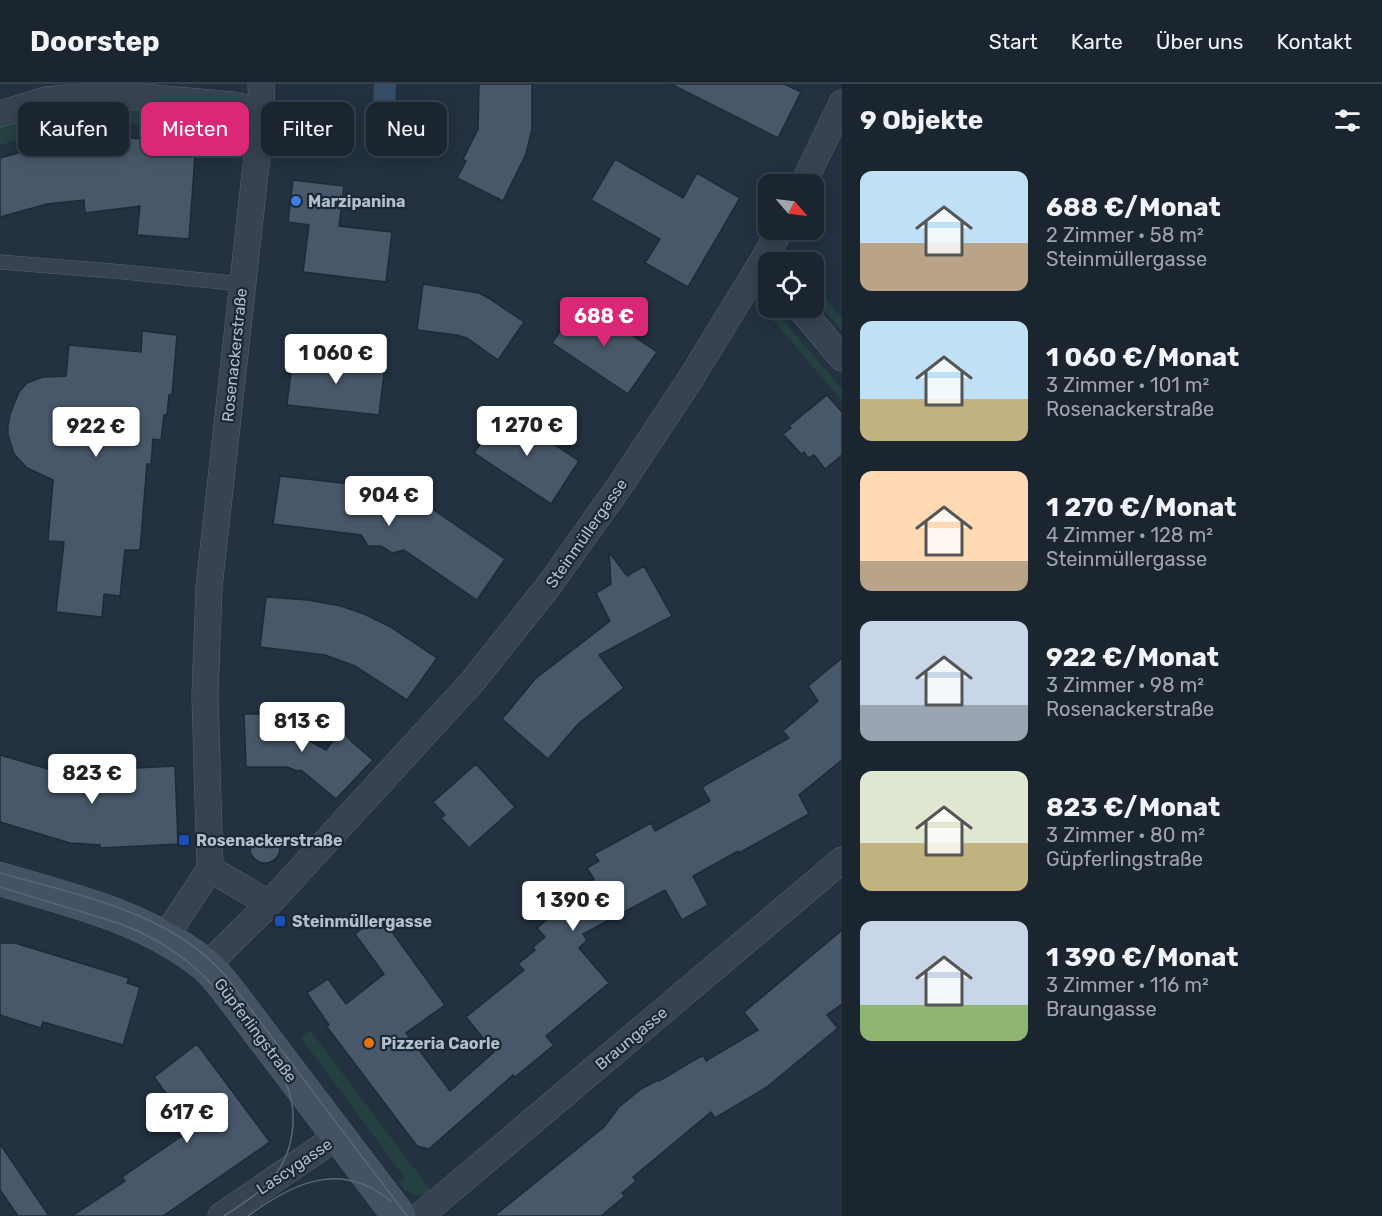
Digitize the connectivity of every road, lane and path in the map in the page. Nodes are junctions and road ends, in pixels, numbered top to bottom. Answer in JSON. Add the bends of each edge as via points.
{"nodes":[{"id":1,"x":261,"y":84,"type":"edge"},
{"id":2,"x":262,"y":102,"type":"edge"},
{"id":3,"x":842,"y":103,"type":"edge"},
{"id":4,"x":261,"y":111,"type":"edge"},
{"id":5,"x":0,"y":114,"type":"edge"},
{"id":6,"x":261,"y":120,"type":"edge"},
{"id":7,"x":808,"y":174,"type":"edge"},
{"id":8,"x":0,"y":262,"type":"edge"},
{"id":9,"x":758,"y":276,"type":"edge"},
{"id":10,"x":242,"y":284,"type":"junction"},
{"id":11,"x":808,"y":318,"type":"edge"},
{"id":12,"x":842,"y":358,"type":"edge"},
{"id":13,"x":842,"y":860,"type":"edge"},
{"id":14,"x":210,"y":869,"type":"junction"},
{"id":15,"x":0,"y":879,"type":"edge"},
{"id":16,"x":268,"y":903,"type":"junction"},
{"id":17,"x":165,"y":937,"type":"junction"},
{"id":18,"x":206,"y":966,"type":"junction"},
{"id":19,"x":338,"y":1136,"type":"junction"},
{"id":20,"x":221,"y":1216,"type":"edge"},
{"id":21,"x":399,"y":1216,"type":"edge"},
{"id":22,"x":420,"y":1216,"type":"edge"}],
"edges":[{"from":1,"to":2,"type":"street","name":"Rosenackerstraße"},
{"from":3,"to":7,"type":"street"},
{"from":4,"to":5,"type":"street","via":[[109,94],[46,100]]},
{"from":6,"to":10,"type":"street","name":"Rosenackerstraße"},
{"from":8,"to":10,"type":"lane"},
{"from":9,"to":16,"type":"street","name":"Steinmüllergasse","via":[[550,584],[473,681]]},
{"from":10,"to":14,"type":"street","name":"Rosenackerstraße","via":[[210,587],[205,696]]},
{"from":11,"to":12,"type":"street"},
{"from":13,"to":22,"type":"street","name":"Braungasse"},
{"from":14,"to":16,"type":"street"},
{"from":14,"to":17,"type":"street"},
{"from":15,"to":17,"type":"main road","name":"Güpferlingstraße","via":[[115,913]]},
{"from":16,"to":18,"type":"street","name":"Steinmüllergasse"},
{"from":17,"to":18,"type":"main road","name":"Güpferlingstraße"},
{"from":18,"to":19,"type":"main road","name":"Güpferlingstraße"},
{"from":19,"to":20,"type":"street","name":"Lascygasse"},
{"from":19,"to":21,"type":"main road","name":"Güpferlingstraße"}]}
